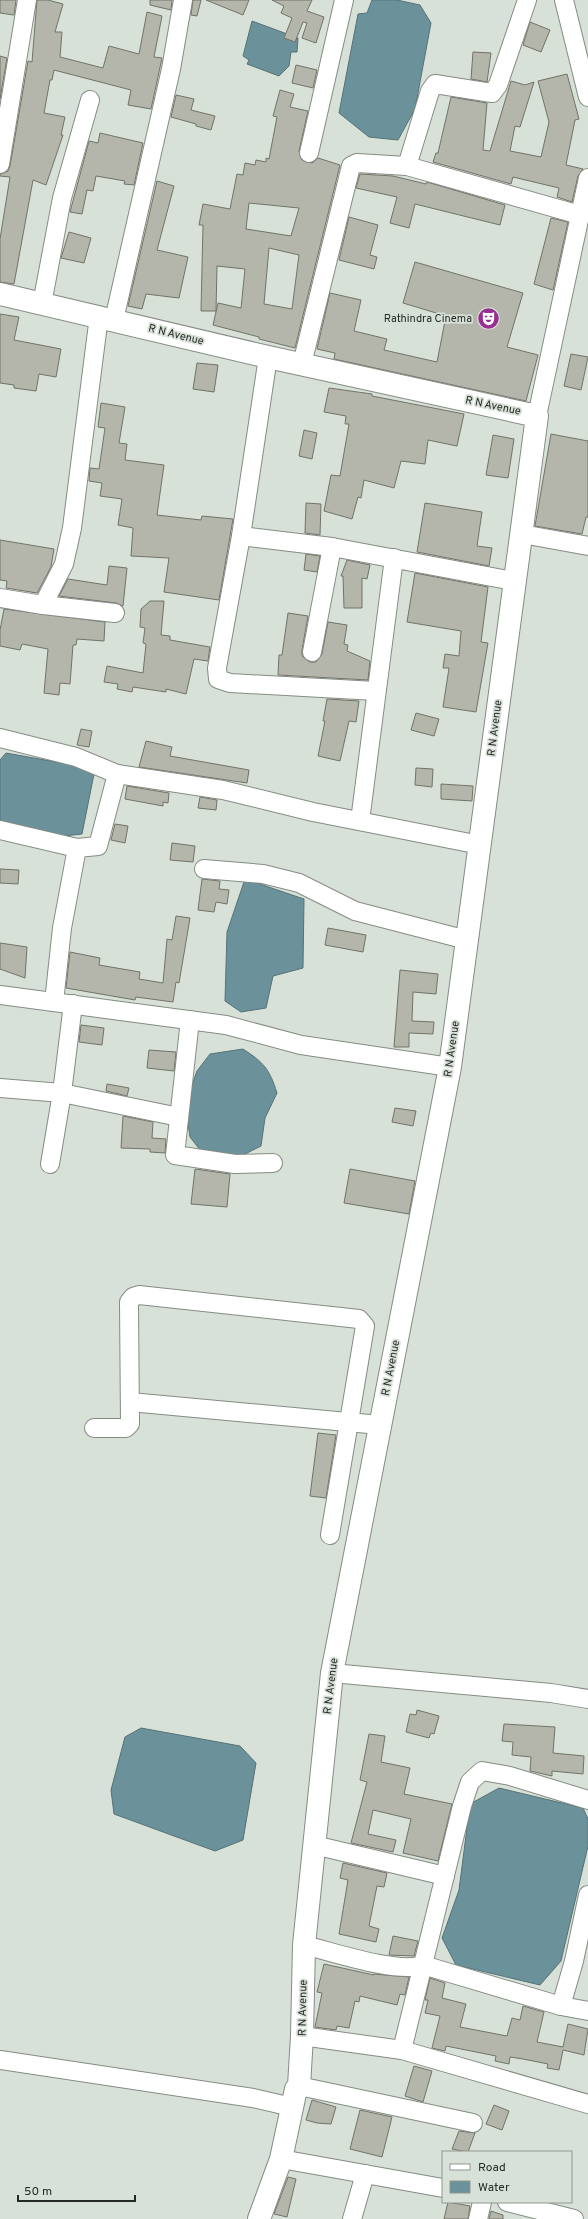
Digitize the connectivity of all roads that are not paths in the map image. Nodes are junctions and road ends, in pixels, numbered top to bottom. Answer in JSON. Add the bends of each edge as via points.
{"nodes":[{"id":1,"x":27,"y":0,"type":"edge"},
{"id":2,"x":183,"y":0,"type":"edge"},
{"id":3,"x":344,"y":0,"type":"edge"},
{"id":4,"x":527,"y":0,"type":"edge"},
{"id":5,"x":564,"y":0,"type":"edge"},
{"id":6,"x":588,"y":97,"type":"edge"},
{"id":7,"x":90,"y":100,"type":"dead end"},
{"id":8,"x":309,"y":153,"type":"dead end"},
{"id":9,"x":0,"y":164,"type":"edge"},
{"id":10,"x":407,"y":166,"type":"junction"},
{"id":11,"x":588,"y":178,"type":"edge"},
{"id":12,"x":580,"y":215,"type":"junction"},
{"id":13,"x":0,"y":294,"type":"edge"},
{"id":14,"x":42,"y":304,"type":"junction"},
{"id":15,"x":106,"y":318,"type":"junction"},
{"id":16,"x":268,"y":357,"type":"junction"},
{"id":17,"x":302,"y":364,"type":"junction"},
{"id":18,"x":537,"y":416,"type":"junction"},
{"id":19,"x":522,"y":534,"type":"junction"},
{"id":20,"x":241,"y":536,"type":"junction"},
{"id":21,"x":588,"y":546,"type":"edge"},
{"id":22,"x":332,"y":547,"type":"junction"},
{"id":23,"x":394,"y":558,"type":"junction"},
{"id":24,"x":513,"y":581,"type":"junction"},
{"id":25,"x":0,"y":598,"type":"edge"},
{"id":26,"x":43,"y":605,"type":"junction"},
{"id":27,"x":115,"y":613,"type":"dead end"},
{"id":28,"x":312,"y":652,"type":"dead end"},
{"id":29,"x":376,"y":691,"type":"junction"},
{"id":30,"x":0,"y":738,"type":"edge"},
{"id":31,"x":117,"y":774,"type":"junction"},
{"id":32,"x":360,"y":821,"type":"junction"},
{"id":33,"x":0,"y":830,"type":"edge"},
{"id":34,"x":480,"y":845,"type":"junction"},
{"id":35,"x":77,"y":848,"type":"junction"},
{"id":36,"x":204,"y":868,"type":"dead end"},
{"id":37,"x":467,"y":940,"type":"junction"},
{"id":38,"x":0,"y":995,"type":"edge"},
{"id":39,"x":54,"y":1002,"type":"junction"},
{"id":40,"x":73,"y":1004,"type":"junction"},
{"id":41,"x":190,"y":1020,"type":"junction"},
{"id":42,"x":450,"y":1066,"type":"junction"},
{"id":43,"x":0,"y":1088,"type":"edge"},
{"id":44,"x":62,"y":1093,"type":"junction"},
{"id":45,"x":179,"y":1117,"type":"junction"},
{"id":46,"x":273,"y":1163,"type":"dead end"},
{"id":47,"x":50,"y":1164,"type":"dead end"},
{"id":48,"x":130,"y":1402,"type":"junction"},
{"id":49,"x":350,"y":1422,"type":"junction"},
{"id":50,"x":380,"y":1425,"type":"junction"},
{"id":51,"x":94,"y":1428,"type":"dead end"},
{"id":52,"x":330,"y":1535,"type":"dead end"},
{"id":53,"x":332,"y":1673,"type":"junction"},
{"id":54,"x":588,"y":1699,"type":"edge"},
{"id":55,"x":588,"y":1800,"type":"edge"},
{"id":56,"x":314,"y":1845,"type":"junction"},
{"id":57,"x":445,"y":1876,"type":"junction"},
{"id":58,"x":588,"y":1895,"type":"edge"},
{"id":59,"x":304,"y":1945,"type":"junction"},
{"id":60,"x":423,"y":1965,"type":"junction"},
{"id":61,"x":561,"y":2006,"type":"junction"},
{"id":62,"x":588,"y":2011,"type":"edge"},
{"id":63,"x":302,"y":2036,"type":"junction"},
{"id":64,"x":402,"y":2050,"type":"junction"},
{"id":65,"x":0,"y":2060,"type":"edge"},
{"id":66,"x":299,"y":2086,"type":"junction"},
{"id":67,"x":588,"y":2104,"type":"edge"},
{"id":68,"x":292,"y":2107,"type":"junction"},
{"id":69,"x":473,"y":2123,"type":"dead end"},
{"id":70,"x":281,"y":2159,"type":"junction"},
{"id":71,"x":365,"y":2174,"type":"junction"},
{"id":72,"x":442,"y":2188,"type":"edge"},
{"id":73,"x":482,"y":2203,"type":"edge"},
{"id":74,"x":511,"y":2203,"type":"edge"},
{"id":75,"x":567,"y":2218,"type":"edge"},
{"id":76,"x":259,"y":2219,"type":"edge"},
{"id":77,"x":352,"y":2219,"type":"edge"},
{"id":78,"x":478,"y":2219,"type":"edge"}],
"edges":[{"from":1,"to":9,"type":"street"},
{"from":2,"to":15,"type":"street","via":[[171,69]]},
{"from":3,"to":8,"type":"street"},
{"from":4,"to":10,"type":"street","via":[[498,85],[492,93],[435,84],[430,91]]},
{"from":5,"to":6,"type":"street"},
{"from":7,"to":14,"type":"street","via":[[62,198]]},
{"from":10,"to":12,"type":"street"},
{"from":10,"to":17,"type":"street","via":[[357,163],[351,166]]},
{"from":11,"to":12,"type":"street"},
{"from":12,"to":18,"type":"street"},
{"from":13,"to":14,"type":"main road","name":"R N Avenue"},
{"from":14,"to":15,"type":"main road","name":"R N Avenue"},
{"from":15,"to":16,"type":"main road","name":"R N Avenue"},
{"from":15,"to":26,"type":"street","via":[[72,528],[64,564]]},
{"from":16,"to":17,"type":"main road","name":"R N Avenue"},
{"from":16,"to":20,"type":"street"},
{"from":17,"to":18,"type":"main road","name":"R N Avenue"},
{"from":18,"to":19,"type":"main road","name":"R N Avenue"},
{"from":19,"to":21,"type":"street"},
{"from":19,"to":24,"type":"main road","name":"R N Avenue"},
{"from":20,"to":22,"type":"street"},
{"from":20,"to":29,"type":"street","via":[[217,668],[218,679],[230,684]]},
{"from":22,"to":23,"type":"street"},
{"from":22,"to":28,"type":"street"},
{"from":23,"to":24,"type":"street"},
{"from":23,"to":29,"type":"street"},
{"from":24,"to":34,"type":"main road","name":"R N Avenue"},
{"from":25,"to":26,"type":"street"},
{"from":26,"to":27,"type":"street"},
{"from":29,"to":32,"type":"street"},
{"from":30,"to":31,"type":"street","via":[[76,757]]},
{"from":31,"to":32,"type":"street","via":[[223,790]]},
{"from":31,"to":35,"type":"street","via":[[98,846]]},
{"from":32,"to":34,"type":"street"},
{"from":33,"to":35,"type":"street"},
{"from":34,"to":37,"type":"main road","name":"R N Avenue"},
{"from":35,"to":39,"type":"street","via":[[62,928]]},
{"from":36,"to":37,"type":"street","via":[[262,874],[299,883],[355,911]]},
{"from":37,"to":42,"type":"main road","name":"R N Avenue"},
{"from":38,"to":39,"type":"street"},
{"from":39,"to":40,"type":"street"},
{"from":40,"to":41,"type":"street"},
{"from":40,"to":44,"type":"street"},
{"from":41,"to":42,"type":"street","via":[[226,1025],[301,1046]]},
{"from":41,"to":45,"type":"street"},
{"from":42,"to":50,"type":"main road","name":"R N Avenue"},
{"from":43,"to":44,"type":"street"},
{"from":44,"to":45,"type":"street"},
{"from":44,"to":47,"type":"street"},
{"from":45,"to":46,"type":"street","via":[[175,1155],[235,1164]]},
{"from":48,"to":49,"type":"street"},
{"from":48,"to":49,"type":"street","via":[[128,1302],[139,1295],[359,1319],[364,1326]]},
{"from":48,"to":51,"type":"street","via":[[130,1424],[126,1428]]},
{"from":49,"to":50,"type":"street"},
{"from":49,"to":52,"type":"street"},
{"from":50,"to":53,"type":"main road","name":"R N Avenue"},
{"from":53,"to":54,"type":"street","via":[[551,1693]]},
{"from":53,"to":56,"type":"main road","name":"R N Avenue"},
{"from":55,"to":57,"type":"street","via":[[510,1776],[482,1771],[470,1782]]},
{"from":56,"to":57,"type":"street"},
{"from":56,"to":59,"type":"main road","name":"R N Avenue"},
{"from":57,"to":60,"type":"street"},
{"from":58,"to":61,"type":"street"},
{"from":59,"to":60,"type":"street","via":[[394,1967],[414,1968]]},
{"from":59,"to":63,"type":"main road","name":"R N Avenue"},
{"from":60,"to":61,"type":"street"},
{"from":60,"to":64,"type":"street"},
{"from":61,"to":62,"type":"street"},
{"from":63,"to":64,"type":"street"},
{"from":63,"to":66,"type":"main road","name":"R N Avenue"},
{"from":64,"to":67,"type":"street"},
{"from":65,"to":68,"type":"street","via":[[253,2098]]},
{"from":66,"to":68,"type":"main road","name":"R N Avenue"},
{"from":66,"to":69,"type":"street"},
{"from":68,"to":70,"type":"main road","name":"R N Avenue"},
{"from":70,"to":71,"type":"street"},
{"from":70,"to":76,"type":"main road","name":"R N Avenue"},
{"from":71,"to":72,"type":"street"},
{"from":71,"to":77,"type":"street"},
{"from":73,"to":78,"type":"street"},
{"from":74,"to":75,"type":"street"}]}
